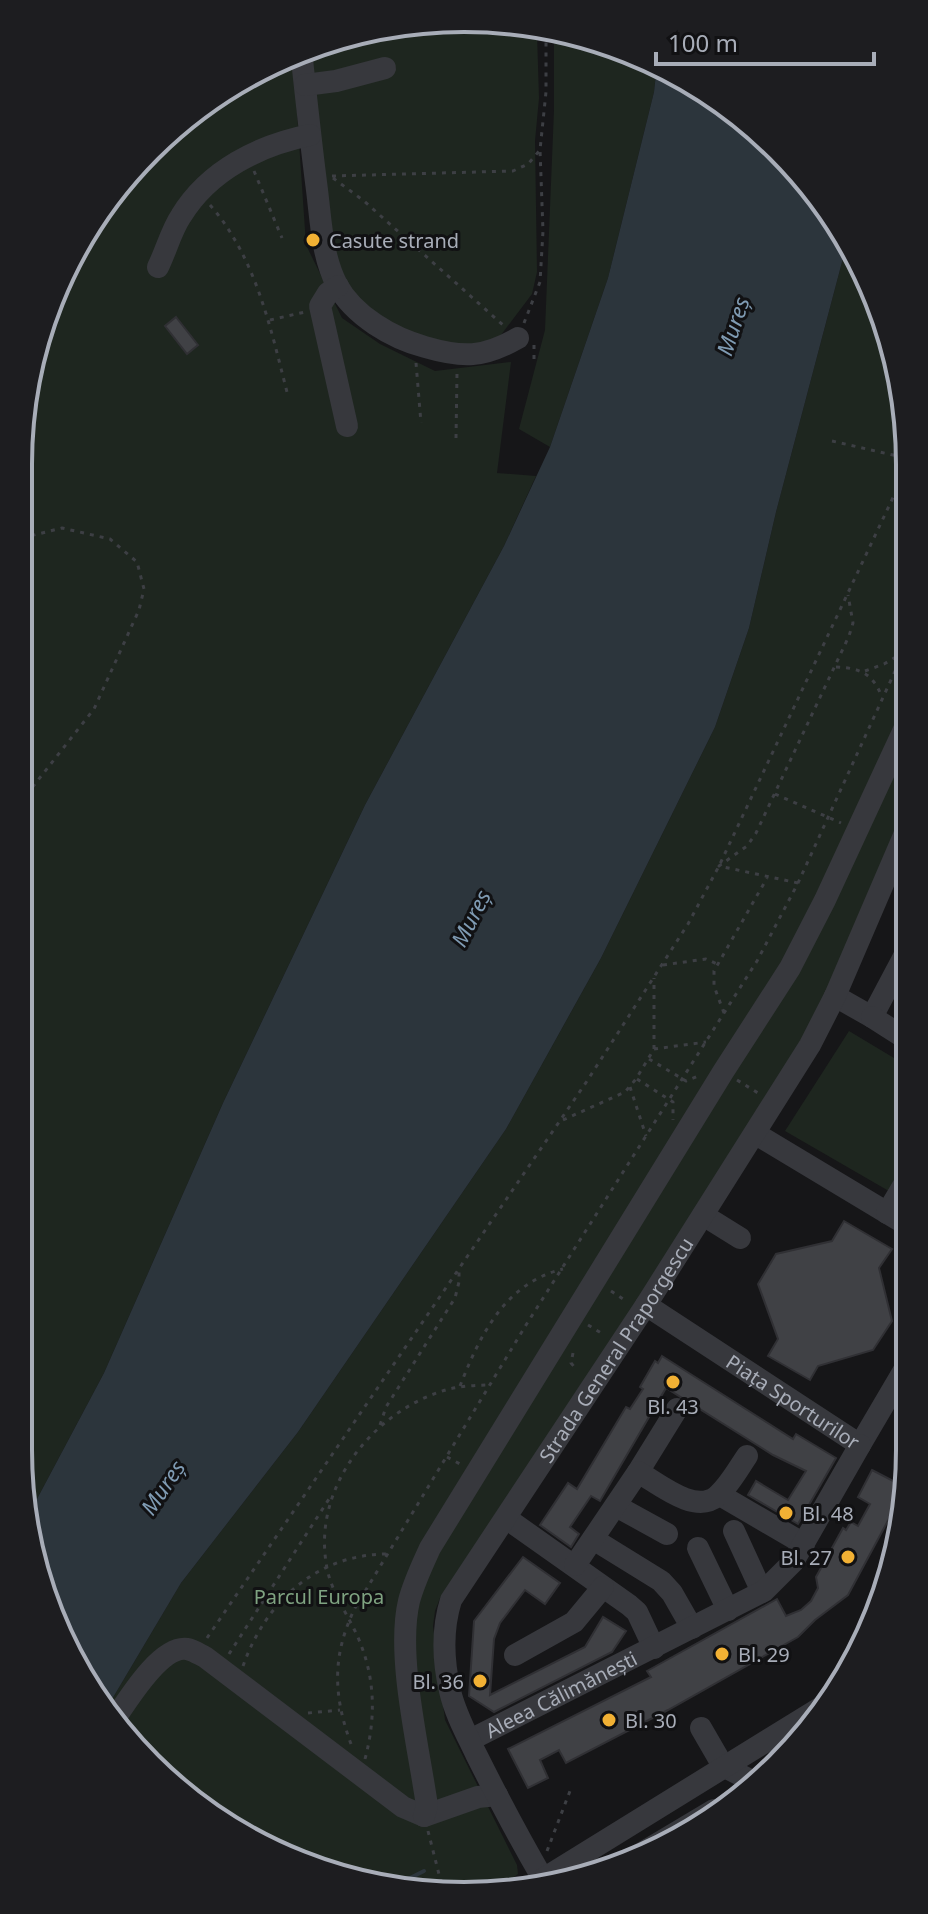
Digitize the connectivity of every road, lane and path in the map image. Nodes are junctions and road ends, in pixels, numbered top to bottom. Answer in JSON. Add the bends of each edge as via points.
{"nodes":[{"id":1,"x":546,"y":40,"type":"edge"},
{"id":2,"x":303,"y":64,"type":"edge"},
{"id":3,"x":385,"y":68,"type":"dead end"},
{"id":4,"x":305,"y":85,"type":"junction"},
{"id":5,"x":310,"y":135,"type":"junction"},
{"id":6,"x":540,"y":150,"type":"junction"},
{"id":7,"x":247,"y":154,"type":"junction"},
{"id":8,"x":199,"y":193,"type":"junction"},
{"id":9,"x":282,"y":238,"type":"dead end"},
{"id":10,"x":158,"y":267,"type":"dead end"},
{"id":11,"x":338,"y":286,"type":"junction"},
{"id":12,"x":321,"y":309,"type":"junction"},
{"id":13,"x":269,"y":320,"type":"junction"},
{"id":14,"x":518,"y":338,"type":"junction"},
{"id":15,"x":414,"y":344,"type":"junction"},
{"id":16,"x":458,"y":356,"type":"junction"},
{"id":17,"x":534,"y":365,"type":"dead end"},
{"id":18,"x":287,"y":392,"type":"dead end"},
{"id":19,"x":421,"y":423,"type":"dead end"},
{"id":20,"x":347,"y":426,"type":"dead end"},
{"id":21,"x":456,"y":438,"type":"dead end"},
{"id":22,"x":832,"y":441,"type":"dead end"},
{"id":23,"x":896,"y":456,"type":"edge"},
{"id":24,"x":896,"y":491,"type":"edge"},
{"id":25,"x":32,"y":536,"type":"edge"},
{"id":26,"x":847,"y":593,"type":"junction"},
{"id":27,"x":896,"y":657,"type":"edge"},
{"id":28,"x":835,"y":667,"type":"junction"},
{"id":29,"x":896,"y":668,"type":"edge"},
{"id":30,"x":864,"y":671,"type":"junction"},
{"id":31,"x":882,"y":697,"type":"junction"},
{"id":32,"x":896,"y":747,"type":"edge"},
{"id":33,"x":32,"y":788,"type":"edge"},
{"id":34,"x":775,"y":794,"type":"junction"},
{"id":35,"x":827,"y":817,"type":"junction"},
{"id":36,"x":896,"y":860,"type":"edge"},
{"id":37,"x":719,"y":866,"type":"junction"},
{"id":38,"x":767,"y":878,"type":"junction"},
{"id":39,"x":798,"y":883,"type":"junction"},
{"id":40,"x":717,"y":964,"type":"junction"},
{"id":41,"x":662,"y":965,"type":"junction"},
{"id":42,"x":896,"y":972,"type":"edge"},
{"id":43,"x":654,"y":978,"type":"junction"},
{"id":44,"x":835,"y":996,"type":"junction"},
{"id":45,"x":724,"y":1013,"type":"junction"},
{"id":46,"x":872,"y":1017,"type":"junction"},
{"id":47,"x":896,"y":1032,"type":"edge"},
{"id":48,"x":706,"y":1042,"type":"junction"},
{"id":49,"x":654,"y":1049,"type":"junction"},
{"id":50,"x":648,"y":1059,"type":"junction"},
{"id":51,"x":723,"y":1072,"type":"junction"},
{"id":52,"x":636,"y":1079,"type":"junction"},
{"id":53,"x":683,"y":1079,"type":"junction"},
{"id":54,"x":630,"y":1087,"type":"junction"},
{"id":55,"x":670,"y":1099,"type":"junction"},
{"id":56,"x":775,"y":1103,"type":"junction"},
{"id":57,"x":559,"y":1122,"type":"junction"},
{"id":58,"x":756,"y":1134,"type":"junction"},
{"id":59,"x":646,"y":1136,"type":"junction"},
{"id":60,"x":896,"y":1198,"type":"edge"},
{"id":61,"x":887,"y":1213,"type":"junction"},
{"id":62,"x":703,"y":1215,"type":"junction"},
{"id":63,"x":896,"y":1218,"type":"edge"},
{"id":64,"x":740,"y":1238,"type":"dead end"},
{"id":65,"x":563,"y":1269,"type":"junction"},
{"id":66,"x":459,"y":1270,"type":"junction"},
{"id":67,"x":608,"y":1288,"type":"dead end"},
{"id":68,"x":623,"y":1299,"type":"dead end"},
{"id":69,"x":646,"y":1305,"type":"junction"},
{"id":70,"x":586,"y":1324,"type":"dead end"},
{"id":71,"x":601,"y":1333,"type":"dead end"},
{"id":72,"x":491,"y":1385,"type":"junction"},
{"id":73,"x":896,"y":1386,"type":"edge"},
{"id":74,"x":460,"y":1387,"type":"junction"},
{"id":75,"x":677,"y":1409,"type":"dead end"},
{"id":76,"x":380,"y":1427,"type":"junction"},
{"id":77,"x":860,"y":1445,"type":"junction"},
{"id":78,"x":747,"y":1456,"type":"dead end"},
{"id":79,"x":638,"y":1472,"type":"junction"},
{"id":80,"x":720,"y":1495,"type":"junction"},
{"id":81,"x":331,"y":1496,"type":"junction"},
{"id":82,"x":616,"y":1506,"type":"junction"},
{"id":83,"x":506,"y":1518,"type":"junction"},
{"id":84,"x":734,"y":1531,"type":"dead end"},
{"id":85,"x":667,"y":1534,"type":"dead end"},
{"id":86,"x":593,"y":1539,"type":"junction"},
{"id":87,"x":804,"y":1544,"type":"junction"},
{"id":88,"x":698,"y":1548,"type":"dead end"},
{"id":89,"x":388,"y":1554,"type":"junction"},
{"id":90,"x":575,"y":1565,"type":"junction"},
{"id":91,"x":327,"y":1568,"type":"junction"},
{"id":92,"x":603,"y":1587,"type":"junction"},
{"id":93,"x":762,"y":1592,"type":"junction"},
{"id":94,"x":728,"y":1610,"type":"junction"},
{"id":95,"x":349,"y":1620,"type":"junction"},
{"id":96,"x":692,"y":1628,"type":"junction"},
{"id":97,"x":654,"y":1648,"type":"junction"},
{"id":98,"x":515,"y":1655,"type":"dead end"},
{"id":99,"x":213,"y":1662,"type":"junction"},
{"id":100,"x":241,"y":1684,"type":"junction"},
{"id":101,"x":340,"y":1710,"type":"junction"},
{"id":102,"x":120,"y":1712,"type":"edge"},
{"id":103,"x":803,"y":1718,"type":"edge"},
{"id":104,"x":290,"y":1721,"type":"junction"},
{"id":105,"x":701,"y":1728,"type":"dead end"},
{"id":106,"x":470,"y":1740,"type":"junction"},
{"id":107,"x":723,"y":1766,"type":"junction"},
{"id":108,"x":364,"y":1774,"type":"junction"},
{"id":109,"x":746,"y":1778,"type":"edge"},
{"id":110,"x":570,"y":1791,"type":"dead end"},
{"id":111,"x":497,"y":1795,"type":"junction"},
{"id":112,"x":424,"y":1816,"type":"junction"},
{"id":113,"x":544,"y":1869,"type":"junction"},
{"id":114,"x":538,"y":1875,"type":"edge"},
{"id":115,"x":441,"y":1881,"type":"edge"}],
"edges":[{"from":1,"to":6,"type":"path"},
{"from":2,"to":4,"type":"street"},
{"from":3,"to":4,"type":"street"},
{"from":4,"to":5,"type":"street"},
{"from":5,"to":7,"type":"street"},
{"from":5,"to":11,"type":"street","via":[[324,244]]},
{"from":6,"to":14,"type":"path","via":[[540,282]]},
{"from":6,"to":14,"type":"path","via":[[513,171],[330,176]]},
{"from":7,"to":8,"type":"street"},
{"from":7,"to":9,"type":"path"},
{"from":8,"to":10,"type":"street","via":[[180,216]]},
{"from":8,"to":13,"type":"path","via":[[229,227]]},
{"from":11,"to":12,"type":"street"},
{"from":11,"to":15,"type":"street","via":[[370,321]]},
{"from":12,"to":13,"type":"path"},
{"from":12,"to":20,"type":"street"},
{"from":13,"to":18,"type":"path"},
{"from":14,"to":16,"type":"street","via":[[487,353]]},
{"from":14,"to":17,"type":"path","via":[[533,342]]},
{"from":15,"to":16,"type":"street"},
{"from":15,"to":19,"type":"path"},
{"from":16,"to":21,"type":"path"},
{"from":22,"to":23,"type":"path"},
{"from":24,"to":26,"type":"path"},
{"from":25,"to":33,"type":"path","via":[[62,528],[110,539],[137,562],[144,589],[94,709]]},
{"from":26,"to":28,"type":"path","via":[[853,623]]},
{"from":26,"to":37,"type":"path"},
{"from":27,"to":30,"type":"path"},
{"from":28,"to":30,"type":"path"},
{"from":28,"to":34,"type":"path"},
{"from":29,"to":31,"type":"path"},
{"from":30,"to":31,"type":"path"},
{"from":31,"to":35,"type":"path"},
{"from":32,"to":51,"type":"street","via":[[790,968]]},
{"from":34,"to":35,"type":"path"},
{"from":34,"to":37,"type":"path","via":[[747,846]]},
{"from":35,"to":39,"type":"path"},
{"from":36,"to":44,"type":"street","name":"Strada General Praporgescu"},
{"from":37,"to":38,"type":"path"},
{"from":37,"to":41,"type":"path"},
{"from":38,"to":39,"type":"path"},
{"from":38,"to":40,"type":"path"},
{"from":39,"to":45,"type":"path"},
{"from":40,"to":41,"type":"path","via":[[706,959]]},
{"from":40,"to":45,"type":"path","via":[[712,978]]},
{"from":41,"to":43,"type":"path"},
{"from":42,"to":46,"type":"street"},
{"from":43,"to":49,"type":"path"},
{"from":43,"to":57,"type":"path"},
{"from":44,"to":46,"type":"street"},
{"from":44,"to":56,"type":"street","name":"Strada General Praporgescu"},
{"from":45,"to":48,"type":"path"},
{"from":46,"to":47,"type":"street"},
{"from":48,"to":49,"type":"path"},
{"from":48,"to":53,"type":"path"},
{"from":49,"to":50,"type":"path"},
{"from":50,"to":52,"type":"path"},
{"from":50,"to":53,"type":"path"},
{"from":51,"to":56,"type":"path"},
{"from":51,"to":112,"type":"street","via":[[430,1548],[415,1581],[407,1614],[406,1659],[427,1806]]},
{"from":52,"to":54,"type":"path"},
{"from":52,"to":55,"type":"path"},
{"from":53,"to":55,"type":"path"},
{"from":54,"to":57,"type":"path"},
{"from":54,"to":59,"type":"path"},
{"from":55,"to":59,"type":"path"},
{"from":56,"to":58,"type":"street","name":"Strada General Praporgescu"},
{"from":57,"to":66,"type":"path"},
{"from":58,"to":61,"type":"street"},
{"from":58,"to":62,"type":"street","name":"Strada General Praporgescu"},
{"from":59,"to":65,"type":"path"},
{"from":60,"to":61,"type":"street"},
{"from":61,"to":63,"type":"street"},
{"from":62,"to":64,"type":"street"},
{"from":62,"to":69,"type":"street","name":"Strada General Praporgescu"},
{"from":65,"to":72,"type":"path"},
{"from":65,"to":74,"type":"path","via":[[532,1280],[498,1311]]},
{"from":66,"to":76,"type":"path","via":[[455,1298],[386,1407]]},
{"from":66,"to":99,"type":"path","via":[[203,1647]]},
{"from":67,"to":68,"type":"path"},
{"from":69,"to":77,"type":"street","name":"Piața Sporturilor"},
{"from":69,"to":83,"type":"street","name":"Strada General Praporgescu"},
{"from":70,"to":71,"type":"path"},
{"from":72,"to":74,"type":"path"},
{"from":72,"to":89,"type":"path"},
{"from":73,"to":77,"type":"street","name":"Piața Sporturilor"},
{"from":74,"to":76,"type":"path","via":[[418,1402]]},
{"from":75,"to":79,"type":"street"},
{"from":76,"to":81,"type":"path","via":[[358,1451]]},
{"from":77,"to":87,"type":"street","name":"Aleea Călimănești"},
{"from":78,"to":80,"type":"street"},
{"from":79,"to":80,"type":"street","via":[[690,1502]]},
{"from":79,"to":82,"type":"street"},
{"from":80,"to":87,"type":"street"},
{"from":81,"to":91,"type":"path","via":[[324,1540]]},
{"from":81,"to":99,"type":"path"},
{"from":82,"to":85,"type":"street"},
{"from":82,"to":86,"type":"street"},
{"from":83,"to":90,"type":"street","name":"Aleea Călimănești"},
{"from":83,"to":106,"type":"street","name":"Strada General Praporgescu","via":[[455,1592],[445,1619],[450,1691]]},
{"from":84,"to":93,"type":"street"},
{"from":86,"to":90,"type":"street"},
{"from":86,"to":96,"type":"street","via":[[661,1581]]},
{"from":87,"to":93,"type":"street","name":"Aleea Călimănești"},
{"from":88,"to":94,"type":"street"},
{"from":89,"to":91,"type":"path"},
{"from":89,"to":95,"type":"path"},
{"from":90,"to":92,"type":"street","name":"Aleea Călimănești"},
{"from":91,"to":95,"type":"path"},
{"from":91,"to":100,"type":"path","via":[[273,1608],[249,1650]]},
{"from":92,"to":97,"type":"street","name":"Aleea Călimănești","via":[[637,1612]]},
{"from":92,"to":98,"type":"street","via":[[574,1622]]},
{"from":93,"to":94,"type":"street","name":"Aleea Călimănești"},
{"from":94,"to":96,"type":"street","name":"Aleea Călimănești"},
{"from":95,"to":101,"type":"path","via":[[337,1676]]},
{"from":95,"to":108,"type":"path","via":[[364,1654],[374,1704]]},
{"from":96,"to":97,"type":"street","name":"Aleea Călimănești"},
{"from":97,"to":106,"type":"street","name":"Aleea Călimănești"},
{"from":99,"to":100,"type":"street"},
{"from":99,"to":102,"type":"street","via":[[186,1649],[171,1651]]},
{"from":100,"to":104,"type":"street"},
{"from":101,"to":104,"type":"path"},
{"from":101,"to":108,"type":"path"},
{"from":103,"to":107,"type":"street"},
{"from":104,"to":108,"type":"street"},
{"from":105,"to":107,"type":"street"},
{"from":106,"to":111,"type":"street","name":"Strada General Praporgescu"},
{"from":107,"to":109,"type":"street"},
{"from":107,"to":113,"type":"street"},
{"from":108,"to":112,"type":"street","via":[[403,1807]]},
{"from":110,"to":113,"type":"path"},
{"from":111,"to":112,"type":"street"},
{"from":111,"to":113,"type":"street","name":"Strada General Praporgescu"},
{"from":112,"to":115,"type":"path"},
{"from":113,"to":114,"type":"street"}]}
